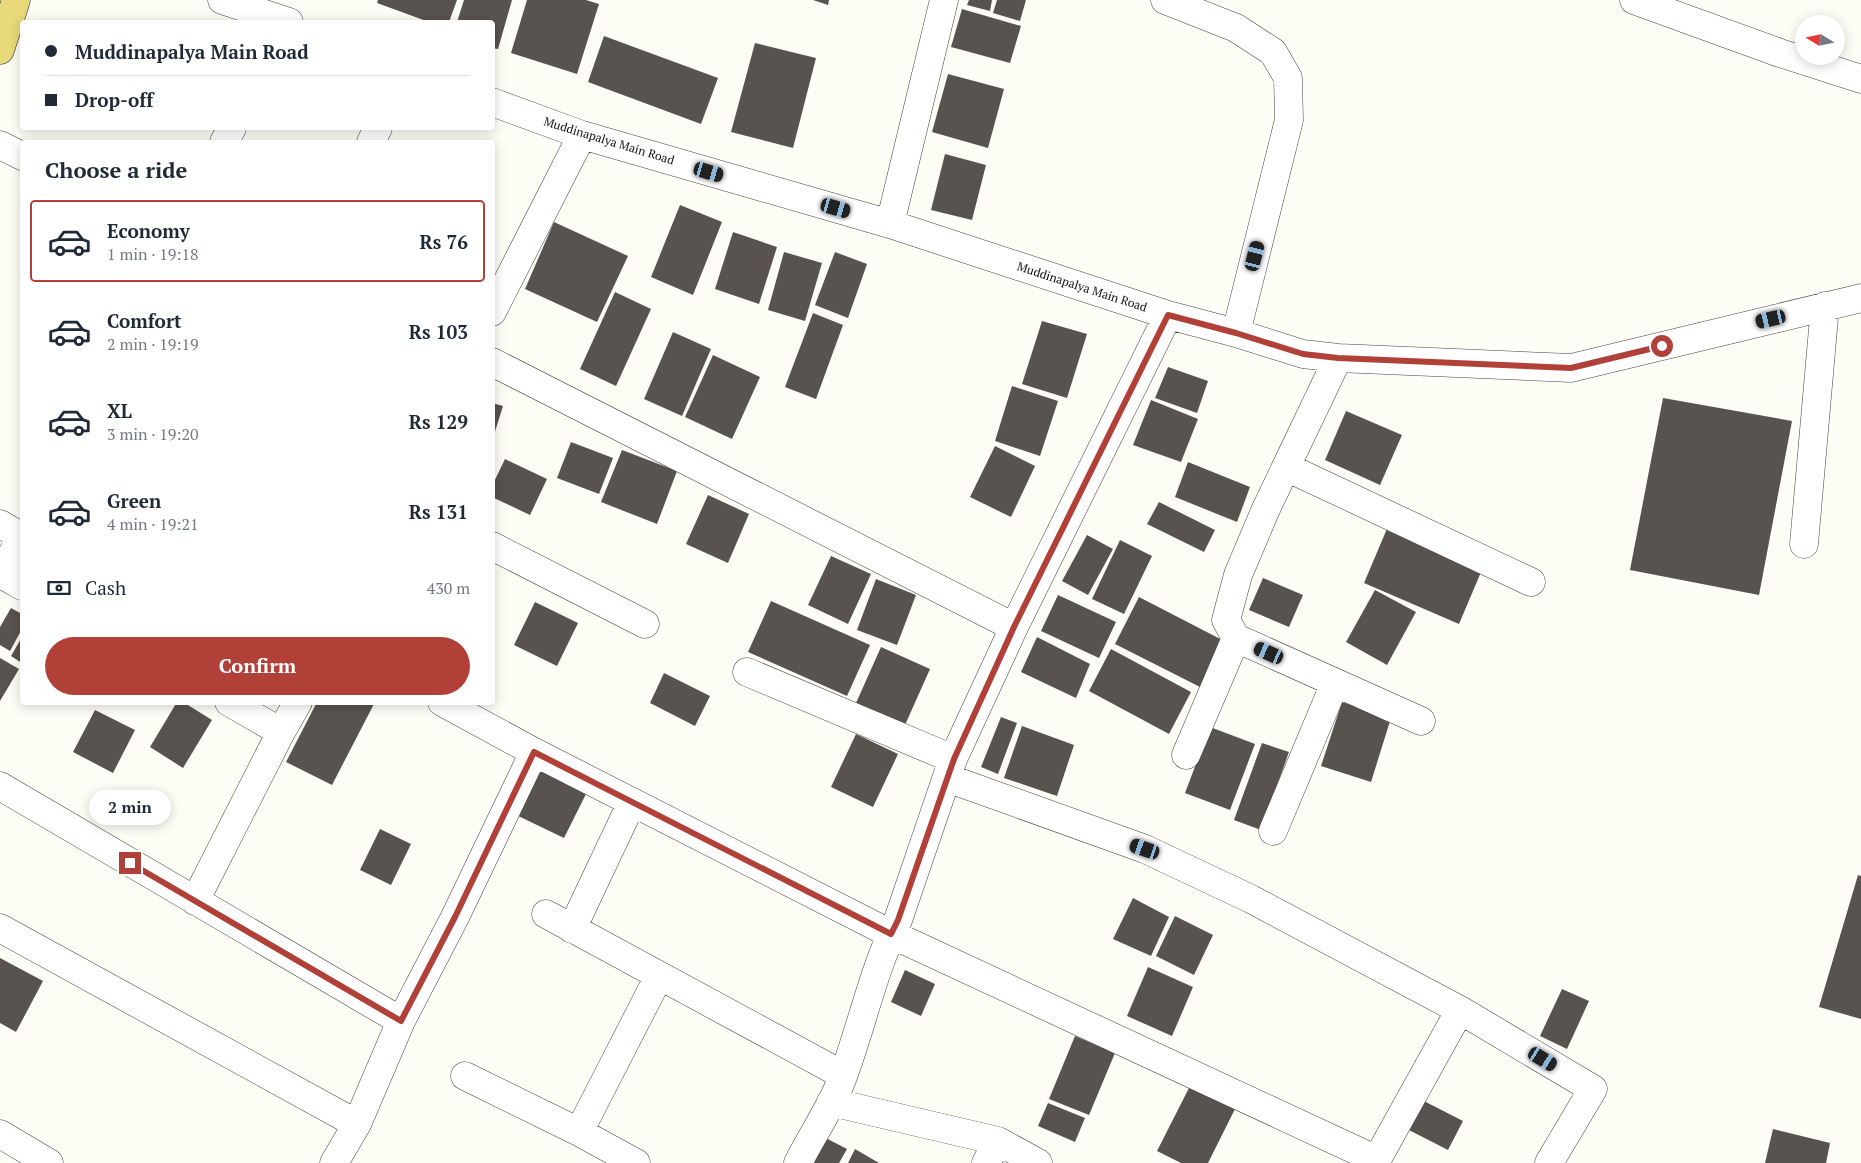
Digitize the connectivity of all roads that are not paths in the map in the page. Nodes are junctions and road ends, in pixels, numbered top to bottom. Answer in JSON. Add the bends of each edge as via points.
{"nodes":[{"id":1,"x":16,"y":0,"type":"edge"},
{"id":2,"x":222,"y":0,"type":"edge"},
{"id":3,"x":944,"y":0,"type":"edge"},
{"id":4,"x":1165,"y":0,"type":"edge"},
{"id":5,"x":1634,"y":0,"type":"edge"},
{"id":6,"x":280,"y":20,"type":"edge"},
{"id":7,"x":0,"y":50,"type":"edge"},
{"id":8,"x":1861,"y":79,"type":"edge"},
{"id":9,"x":495,"y":103,"type":"edge"},
{"id":10,"x":582,"y":135,"type":"junction"},
{"id":11,"x":0,"y":145,"type":"edge"},
{"id":12,"x":20,"y":155,"type":"edge"},
{"id":13,"x":890,"y":224,"type":"junction"},
{"id":14,"x":1861,"y":298,"type":"edge"},
{"id":15,"x":495,"y":306,"type":"edge"},
{"id":16,"x":1825,"y":306,"type":"junction"},
{"id":17,"x":1168,"y":315,"type":"junction"},
{"id":18,"x":1236,"y":333,"type":"junction"},
{"id":19,"x":1338,"y":358,"type":"junction"},
{"id":20,"x":495,"y":364,"type":"edge"},
{"id":21,"x":1286,"y":467,"type":"junction"},
{"id":22,"x":15,"y":532,"type":"edge"},
{"id":23,"x":1804,"y":544,"type":"dead end"},
{"id":24,"x":495,"y":548,"type":"edge"},
{"id":25,"x":8,"y":579,"type":"edge"},
{"id":26,"x":1531,"y":582,"type":"dead end"},
{"id":27,"x":645,"y":624,"type":"dead end"},
{"id":28,"x":1014,"y":627,"type":"junction"},
{"id":29,"x":1236,"y":638,"type":"junction"},
{"id":30,"x":747,"y":672,"type":"dead end"},
{"id":31,"x":1335,"y":683,"type":"junction"},
{"id":32,"x":234,"y":705,"type":"edge"},
{"id":33,"x":296,"y":705,"type":"edge"},
{"id":34,"x":448,"y":705,"type":"edge"},
{"id":35,"x":1421,"y":721,"type":"dead end"},
{"id":36,"x":281,"y":732,"type":"junction"},
{"id":37,"x":534,"y":752,"type":"junction"},
{"id":38,"x":1186,"y":755,"type":"dead end"},
{"id":39,"x":950,"y":769,"type":"junction"},
{"id":40,"x":0,"y":786,"type":"edge"},
{"id":41,"x":632,"y":802,"type":"junction"},
{"id":42,"x":1273,"y":831,"type":"dead end"},
{"id":43,"x":195,"y":901,"type":"junction"},
{"id":44,"x":546,"y":914,"type":"dead end"},
{"id":45,"x":0,"y":928,"type":"edge"},
{"id":46,"x":572,"y":929,"type":"junction"},
{"id":47,"x":891,"y":934,"type":"junction"},
{"id":48,"x":659,"y":976,"type":"junction"},
{"id":49,"x":1460,"y":1010,"type":"junction"},
{"id":50,"x":401,"y":1021,"type":"junction"},
{"id":51,"x":844,"y":1075,"type":"junction"},
{"id":52,"x":466,"y":1076,"type":"dead end"},
{"id":53,"x":831,"y":1102,"type":"junction"},
{"id":54,"x":357,"y":1124,"type":"junction"},
{"id":55,"x":579,"y":1132,"type":"junction"},
{"id":56,"x":0,"y":1134,"type":"edge"},
{"id":57,"x":992,"y":1152,"type":"edge"},
{"id":58,"x":1376,"y":1161,"type":"edge"},
{"id":59,"x":49,"y":1163,"type":"edge"},
{"id":60,"x":334,"y":1163,"type":"edge"},
{"id":61,"x":636,"y":1163,"type":"edge"},
{"id":62,"x":798,"y":1163,"type":"edge"},
{"id":63,"x":1038,"y":1163,"type":"edge"},
{"id":64,"x":1549,"y":1163,"type":"edge"}],
"edges":[{"from":1,"to":7,"type":"main road"},
{"from":2,"to":6,"type":"street"},
{"from":3,"to":13,"type":"street"},
{"from":4,"to":18,"type":"street","via":[[1236,28],[1273,52],[1288,78],[1289,120]]},
{"from":5,"to":8,"type":"street"},
{"from":9,"to":10,"type":"street","name":"Muddinapalya Main Road"},
{"from":10,"to":13,"type":"street","name":"Muddinapalya Main Road"},
{"from":10,"to":15,"type":"street"},
{"from":11,"to":12,"type":"street"},
{"from":13,"to":17,"type":"street","name":"Muddinapalya Main Road"},
{"from":14,"to":16,"type":"street","name":"Muddinapalya Main Road"},
{"from":16,"to":19,"type":"street","name":"Muddinapalya Main Road","via":[[1571,368]]},
{"from":16,"to":23,"type":"street"},
{"from":17,"to":18,"type":"street","name":"Muddinapalya Main Road"},
{"from":17,"to":28,"type":"street"},
{"from":18,"to":19,"type":"street","name":"Muddinapalya Main Road","via":[[1303,354]]},
{"from":19,"to":21,"type":"street"},
{"from":20,"to":28,"type":"street"},
{"from":21,"to":26,"type":"street"},
{"from":21,"to":29,"type":"street","via":[[1238,575],[1226,620]]},
{"from":22,"to":25,"type":"street"},
{"from":24,"to":27,"type":"street"},
{"from":28,"to":39,"type":"street"},
{"from":29,"to":31,"type":"street"},
{"from":29,"to":38,"type":"street"},
{"from":30,"to":39,"type":"street"},
{"from":31,"to":35,"type":"street"},
{"from":31,"to":42,"type":"street"},
{"from":32,"to":36,"type":"street"},
{"from":33,"to":36,"type":"street"},
{"from":34,"to":37,"type":"street"},
{"from":36,"to":43,"type":"street"},
{"from":37,"to":41,"type":"street"},
{"from":37,"to":50,"type":"street"},
{"from":39,"to":47,"type":"street"},
{"from":39,"to":49,"type":"street","via":[[1145,849],[1251,899]]},
{"from":40,"to":43,"type":"street"},
{"from":41,"to":46,"type":"street"},
{"from":41,"to":47,"type":"street"},
{"from":43,"to":50,"type":"street"},
{"from":44,"to":46,"type":"street"},
{"from":45,"to":54,"type":"street"},
{"from":46,"to":48,"type":"street"},
{"from":47,"to":51,"type":"street"},
{"from":47,"to":58,"type":"street"},
{"from":48,"to":51,"type":"street"},
{"from":48,"to":55,"type":"street"},
{"from":49,"to":58,"type":"street"},
{"from":49,"to":64,"type":"street","via":[[1592,1089]]},
{"from":50,"to":54,"type":"street"},
{"from":51,"to":53,"type":"street"},
{"from":52,"to":55,"type":"street"},
{"from":53,"to":57,"type":"street"},
{"from":53,"to":62,"type":"street"},
{"from":54,"to":60,"type":"street"},
{"from":55,"to":61,"type":"street"},
{"from":56,"to":59,"type":"street"},
{"from":57,"to":63,"type":"street"}]}
